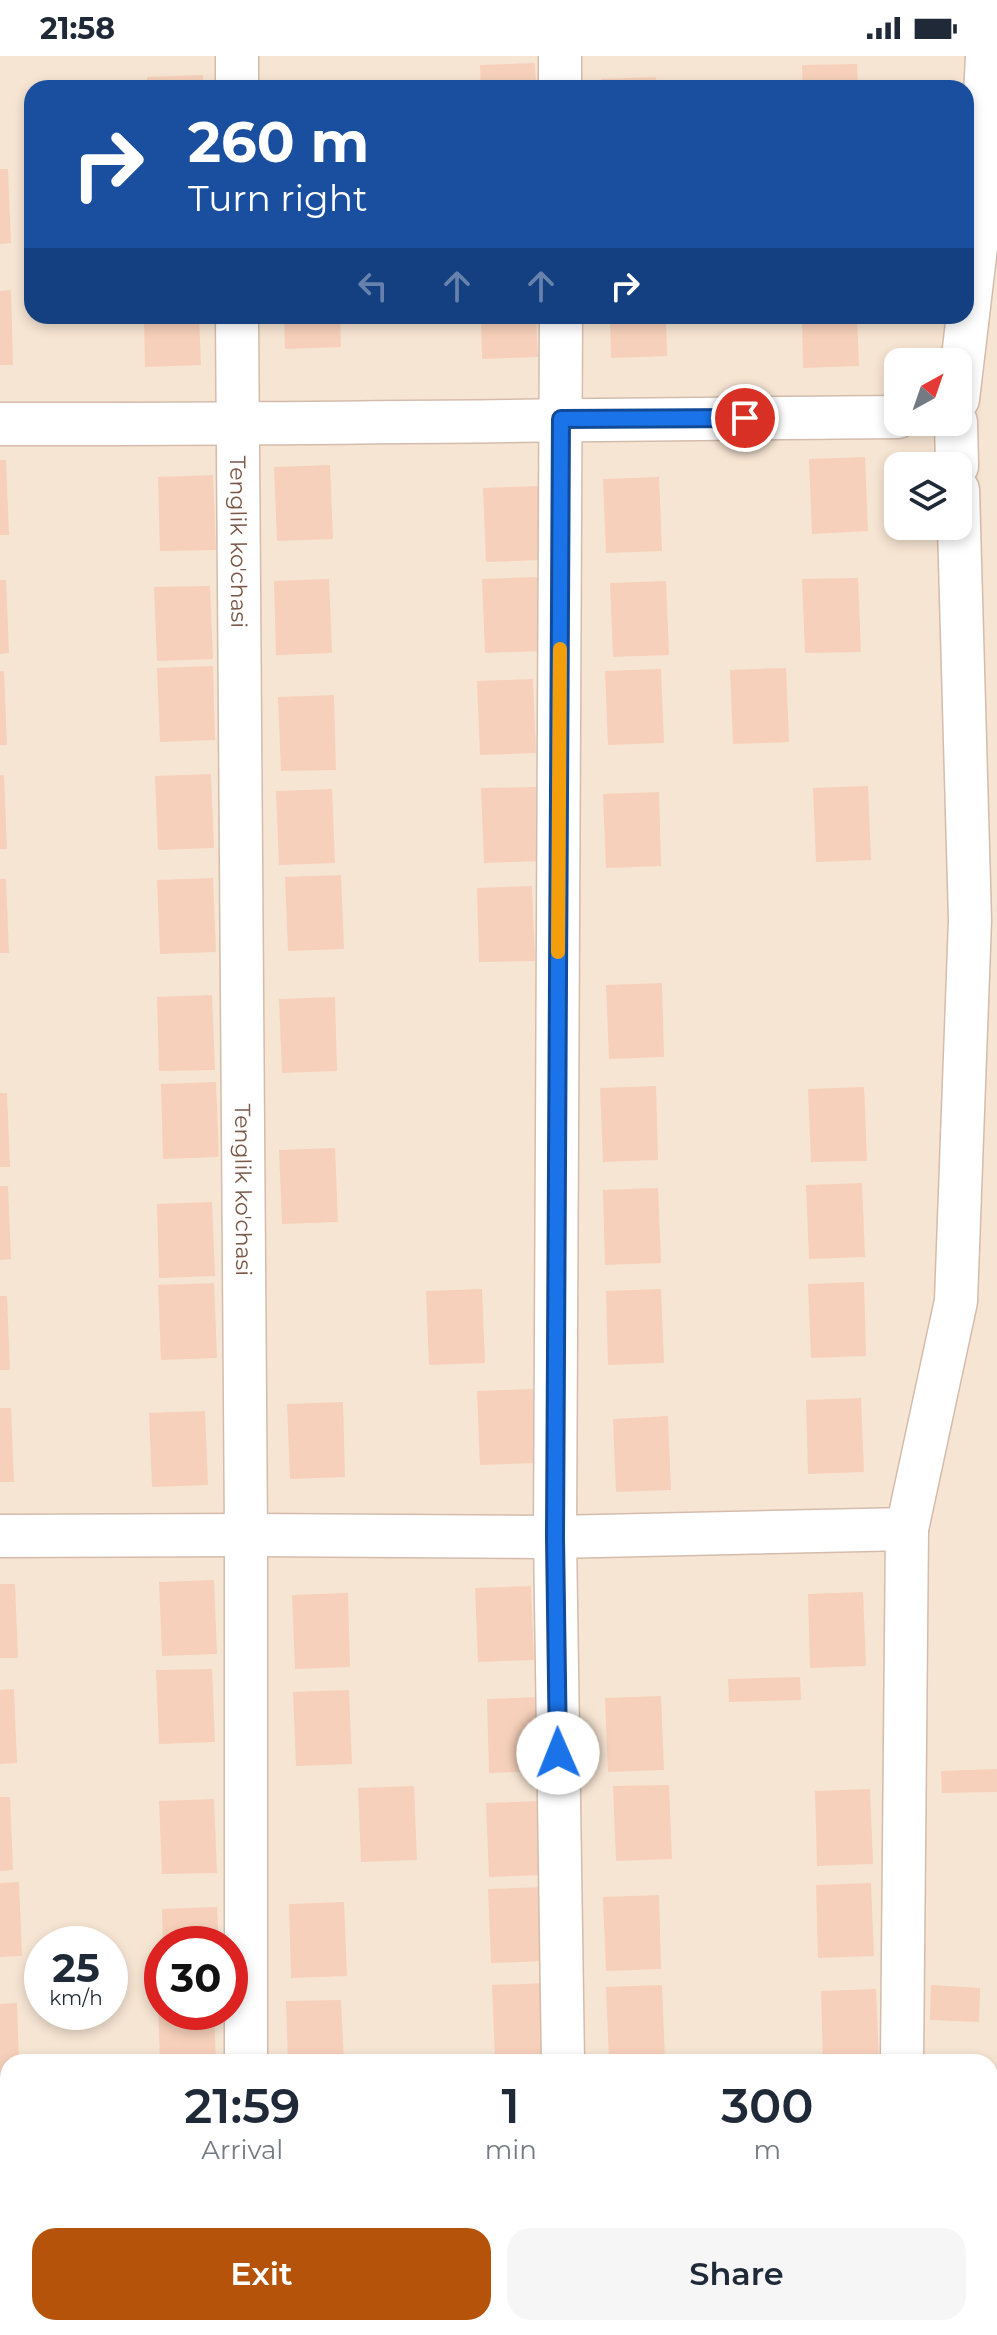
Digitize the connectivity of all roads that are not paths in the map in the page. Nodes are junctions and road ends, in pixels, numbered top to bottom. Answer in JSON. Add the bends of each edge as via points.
{"nodes":[{"id":1,"x":237,"y":56,"type":"edge"},
{"id":2,"x":560,"y":56,"type":"edge"},
{"id":3,"x":987,"y":56,"type":"edge"},
{"id":4,"x":237,"y":80,"type":"edge"},
{"id":5,"x":560,"y":80,"type":"edge"},
{"id":6,"x":974,"y":264,"type":"edge"},
{"id":7,"x":237,"y":324,"type":"edge"},
{"id":8,"x":561,"y":324,"type":"edge"},
{"id":9,"x":967,"y":324,"type":"edge"},
{"id":10,"x":964,"y":348,"type":"edge"},
{"id":11,"x":884,"y":417,"type":"edge"},
{"id":12,"x":561,"y":419,"type":"junction"},
{"id":13,"x":0,"y":424,"type":"edge"},
{"id":14,"x":236,"y":425,"type":"junction"},
{"id":15,"x":959,"y":540,"type":"edge"},
{"id":16,"x":907,"y":1529,"type":"junction"},
{"id":17,"x":246,"y":1535,"type":"junction"},
{"id":18,"x":0,"y":1536,"type":"edge"},
{"id":19,"x":555,"y":1537,"type":"junction"},
{"id":20,"x":246,"y":2054,"type":"edge"},
{"id":21,"x":563,"y":2054,"type":"edge"},
{"id":22,"x":902,"y":2054,"type":"edge"}],
"edges":[{"from":1,"to":4,"type":"street"},
{"from":2,"to":5,"type":"street"},
{"from":3,"to":6,"type":"street"},
{"from":7,"to":14,"type":"street","name":"Tenglik ko'chasi"},
{"from":8,"to":12,"type":"street"},
{"from":9,"to":10,"type":"street"},
{"from":11,"to":12,"type":"street"},
{"from":12,"to":14,"type":"street"},
{"from":12,"to":19,"type":"street"},
{"from":13,"to":14,"type":"street"},
{"from":14,"to":17,"type":"street","name":"Tenglik ko'chasi"},
{"from":15,"to":16,"type":"street","via":[[970,920],[956,1301]]},
{"from":16,"to":19,"type":"street"},
{"from":16,"to":22,"type":"street"},
{"from":17,"to":18,"type":"street"},
{"from":17,"to":19,"type":"street"},
{"from":17,"to":20,"type":"street","name":"Tenglik ko'chasi"},
{"from":19,"to":21,"type":"street"}]}
